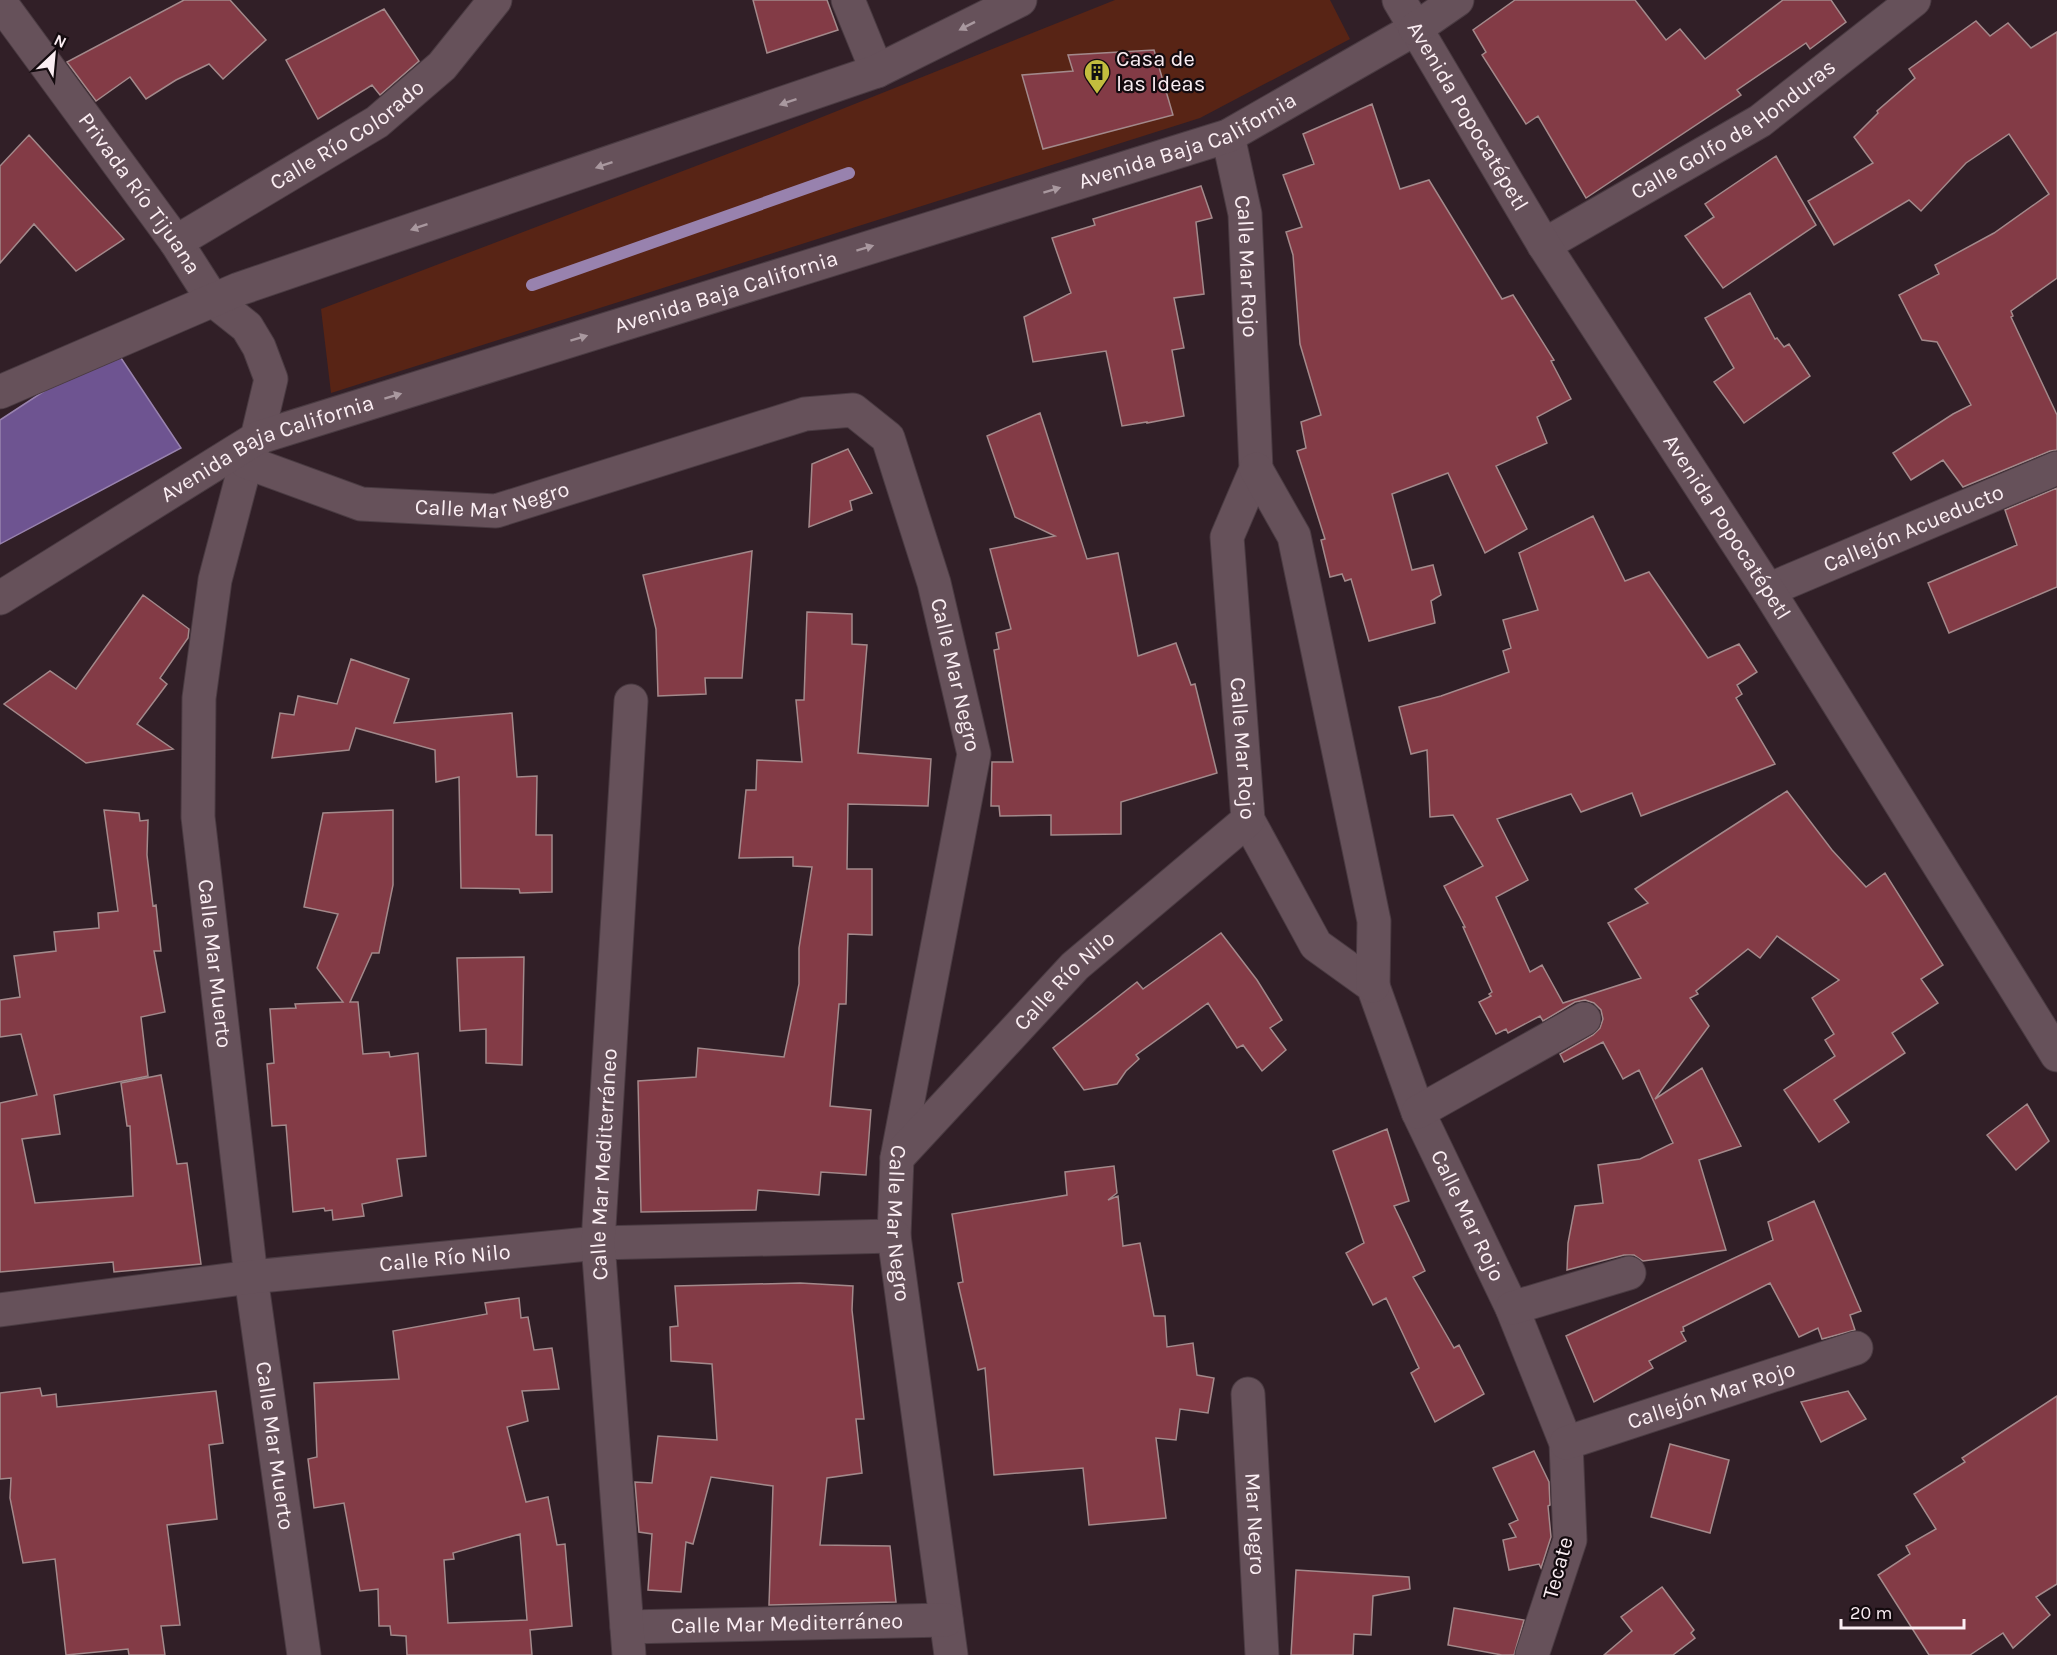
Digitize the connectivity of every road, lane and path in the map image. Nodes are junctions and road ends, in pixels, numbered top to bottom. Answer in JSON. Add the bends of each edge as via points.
{"nodes":[{"id":1,"x":495,"y":0,"type":"edge"},
{"id":2,"x":848,"y":0,"type":"edge"},
{"id":3,"x":1020,"y":0,"type":"edge"},
{"id":4,"x":1399,"y":0,"type":"edge"},
{"id":5,"x":1457,"y":0,"type":"edge"},
{"id":6,"x":1914,"y":0,"type":"edge"},
{"id":7,"x":0,"y":2,"type":"edge"},
{"id":8,"x":1415,"y":29,"type":"junction"},
{"id":9,"x":877,"y":71,"type":"junction"},
{"id":10,"x":1228,"y":136,"type":"junction"},
{"id":11,"x":176,"y":242,"type":"junction"},
{"id":12,"x":1544,"y":245,"type":"junction"},
{"id":13,"x":213,"y":300,"type":"junction"},
{"id":14,"x":0,"y":392,"type":"edge"},
{"id":15,"x":251,"y":450,"type":"junction"},
{"id":16,"x":2057,"y":468,"type":"edge"},
{"id":17,"x":1256,"y":469,"type":"junction"},
{"id":18,"x":1768,"y":590,"type":"junction"},
{"id":19,"x":0,"y":598,"type":"edge"},
{"id":20,"x":631,"y":701,"type":"dead end"},
{"id":21,"x":1248,"y":820,"type":"junction"},
{"id":22,"x":1373,"y":986,"type":"junction"},
{"id":23,"x":1584,"y":1019,"type":"dead end"},
{"id":24,"x":2057,"y":1055,"type":"edge"},
{"id":25,"x":1418,"y":1112,"type":"junction"},
{"id":26,"x":897,"y":1158,"type":"junction"},
{"id":27,"x":894,"y":1236,"type":"junction"},
{"id":28,"x":598,"y":1243,"type":"junction"},
{"id":29,"x":1629,"y":1273,"type":"dead end"},
{"id":30,"x":251,"y":1277,"type":"junction"},
{"id":31,"x":1512,"y":1308,"type":"junction"},
{"id":32,"x":0,"y":1310,"type":"edge"},
{"id":33,"x":1856,"y":1348,"type":"dead end"},
{"id":34,"x":1248,"y":1394,"type":"dead end"},
{"id":35,"x":1566,"y":1443,"type":"junction"},
{"id":36,"x":946,"y":1620,"type":"junction"},
{"id":37,"x":628,"y":1641,"type":"edge"},
{"id":38,"x":304,"y":1655,"type":"edge"},
{"id":39,"x":951,"y":1655,"type":"edge"},
{"id":40,"x":1262,"y":1655,"type":"edge"},
{"id":41,"x":1532,"y":1655,"type":"edge"}],
"edges":[{"from":1,"to":11,"type":"street","name":"Calle Río Colorado","via":[[442,66],[377,122]]},
{"from":2,"to":9,"type":"street"},
{"from":3,"to":9,"type":"street","one_way":true},
{"from":4,"to":8,"type":"street","name":"Avenida Popocatépetl"},
{"from":5,"to":8,"type":"street","name":"Avenida Baja California"},
{"from":6,"to":12,"type":"street","name":"Calle Golfo de Honduras","via":[[1760,121]]},
{"from":7,"to":11,"type":"street","name":"Privada Río Tijuana"},
{"from":8,"to":10,"type":"street","name":"Avenida Baja California"},
{"from":8,"to":12,"type":"street","name":"Avenida Popocatépetl"},
{"from":9,"to":13,"type":"street","one_way":true},
{"from":15,"to":10,"type":"street","name":"Avenida Baja California","one_way":true},
{"from":10,"to":17,"type":"street","name":"Calle Mar Rojo","via":[[1245,214]]},
{"from":11,"to":13,"type":"street","name":"Privada Río Tijuana"},
{"from":12,"to":18,"type":"street","name":"Avenida Popocatépetl"},
{"from":13,"to":14,"type":"street"},
{"from":13,"to":15,"type":"street","name":"Calle Mar Muerto","via":[[247,327],[271,379]]},
{"from":15,"to":19,"type":"street","name":"Avenida Baja California"},
{"from":15,"to":26,"type":"street","name":"Calle Mar Negro","via":[[362,504],[496,512],[805,414],[854,410],[888,438],[934,583],[974,754]]},
{"from":15,"to":30,"type":"street","name":"Calle Mar Muerto","via":[[215,580],[199,698],[198,817]]},
{"from":16,"to":18,"type":"street","name":"Callejón Acueducto"},
{"from":17,"to":21,"type":"street","name":"Calle Mar Rojo","via":[[1227,537]]},
{"from":17,"to":22,"type":"street","name":"Calle Mar Rojo","via":[[1293,536],[1374,921]]},
{"from":18,"to":24,"type":"street","name":"Avenida Popocatépetl"},
{"from":20,"to":28,"type":"street","name":"Calle Mar Mediterráneo"},
{"from":21,"to":22,"type":"street","name":"Calle Mar Rojo","via":[[1316,945]]},
{"from":21,"to":26,"type":"street","name":"Calle Río Nilo","via":[[1075,966]]},
{"from":22,"to":25,"type":"street","name":"Calle Mar Rojo"},
{"from":23,"to":25,"type":"street"},
{"from":25,"to":31,"type":"street","name":"Calle Mar Rojo"},
{"from":26,"to":27,"type":"street","name":"Calle Mar Negro"},
{"from":27,"to":28,"type":"street","name":"Calle Río Nilo"},
{"from":27,"to":36,"type":"street","name":"Calle Mar Negro"},
{"from":28,"to":30,"type":"street","name":"Calle Río Nilo"},
{"from":28,"to":37,"type":"street","name":"Calle Mar Mediterráneo"},
{"from":29,"to":31,"type":"street"},
{"from":30,"to":32,"type":"street","name":"Calle Río Nilo"},
{"from":30,"to":38,"type":"street","name":"Calle Mar Muerto"},
{"from":31,"to":35,"type":"street","name":"Calle Mar Rojo"},
{"from":33,"to":35,"type":"street","name":"Callejón Mar Rojo"},
{"from":34,"to":40,"type":"street","name":"Mar Negro"},
{"from":35,"to":41,"type":"street","name":"Tecate","via":[[1570,1540]]},
{"from":36,"to":37,"type":"street","name":"Calle Mar Mediterráneo"},
{"from":36,"to":39,"type":"street","name":"Calle Mar Negro"}]}
